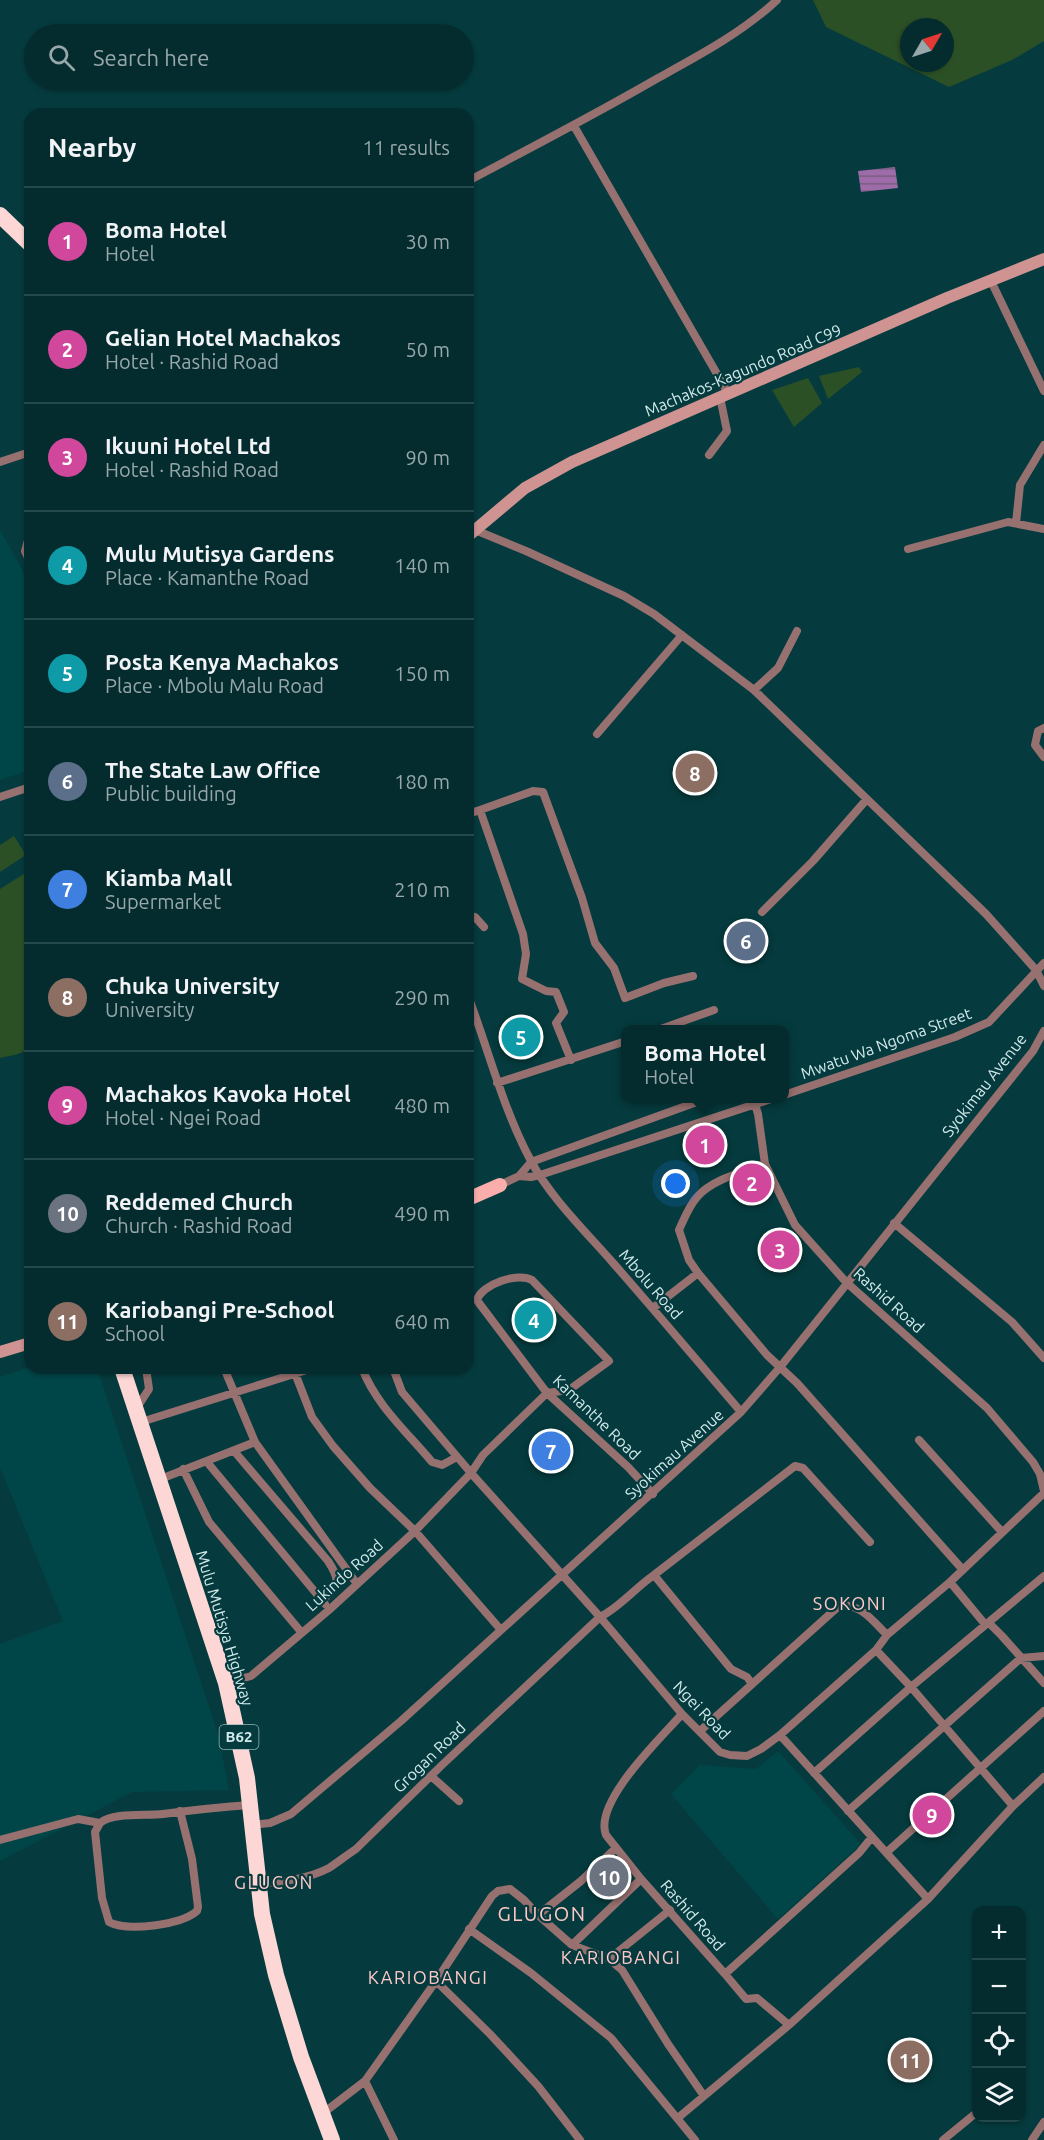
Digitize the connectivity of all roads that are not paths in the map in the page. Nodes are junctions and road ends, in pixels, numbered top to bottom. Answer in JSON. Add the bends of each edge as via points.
{"nodes":[{"id":1,"x":777,"y":0,"type":"edge"},
{"id":2,"x":574,"y":126,"type":"junction"},
{"id":3,"x":474,"y":178,"type":"edge"},
{"id":4,"x":0,"y":216,"type":"edge"},
{"id":5,"x":24,"y":238,"type":"edge"},
{"id":6,"x":1044,"y":259,"type":"edge"},
{"id":7,"x":991,"y":281,"type":"junction"},
{"id":8,"x":1044,"y":391,"type":"edge"},
{"id":9,"x":724,"y":395,"type":"junction"},
{"id":10,"x":1044,"y":445,"type":"edge"},
{"id":11,"x":24,"y":454,"type":"edge"},
{"id":12,"x":709,"y":455,"type":"dead end"},
{"id":13,"x":0,"y":462,"type":"edge"},
{"id":14,"x":1016,"y":524,"type":"junction"},
{"id":15,"x":1044,"y":529,"type":"edge"},
{"id":16,"x":474,"y":530,"type":"edge"},
{"id":17,"x":474,"y":534,"type":"edge"},
{"id":18,"x":908,"y":549,"type":"dead end"},
{"id":19,"x":797,"y":631,"type":"dead end"},
{"id":20,"x":682,"y":634,"type":"junction"},
{"id":21,"x":754,"y":690,"type":"junction"},
{"id":22,"x":1044,"y":728,"type":"edge"},
{"id":23,"x":597,"y":734,"type":"dead end"},
{"id":24,"x":1044,"y":757,"type":"edge"},
{"id":25,"x":24,"y":789,"type":"edge"},
{"id":26,"x":0,"y":797,"type":"edge"},
{"id":27,"x":867,"y":799,"type":"junction"},
{"id":28,"x":480,"y":810,"type":"junction"},
{"id":29,"x":474,"y":812,"type":"edge"},
{"id":30,"x":762,"y":912,"type":"dead end"},
{"id":31,"x":474,"y":917,"type":"edge"},
{"id":32,"x":484,"y":927,"type":"dead end"},
{"id":33,"x":1044,"y":963,"type":"edge"},
{"id":34,"x":1036,"y":970,"type":"junction"},
{"id":35,"x":693,"y":976,"type":"dead end"},
{"id":36,"x":1044,"y":986,"type":"edge"},
{"id":37,"x":714,"y":1010,"type":"dead end"},
{"id":38,"x":474,"y":1012,"type":"edge"},
{"id":39,"x":670,"y":1025,"type":"edge"},
{"id":40,"x":1044,"y":1031,"type":"edge"},
{"id":41,"x":621,"y":1043,"type":"edge"},
{"id":42,"x":571,"y":1060,"type":"junction"},
{"id":43,"x":497,"y":1083,"type":"junction"},
{"id":44,"x":789,"y":1093,"type":"edge"},
{"id":45,"x":694,"y":1103,"type":"edge"},
{"id":46,"x":751,"y":1103,"type":"edge"},
{"id":47,"x":754,"y":1103,"type":"edge"},
{"id":48,"x":531,"y":1162,"type":"junction"},
{"id":49,"x":765,"y":1164,"type":"junction"},
{"id":50,"x":540,"y":1175,"type":"junction"},
{"id":51,"x":519,"y":1176,"type":"junction"},
{"id":52,"x":500,"y":1185,"type":"joint"},
{"id":53,"x":474,"y":1196,"type":"edge"},
{"id":54,"x":894,"y":1223,"type":"junction"},
{"id":55,"x":698,"y":1273,"type":"junction"},
{"id":56,"x":846,"y":1282,"type":"junction"},
{"id":57,"x":653,"y":1308,"type":"junction"},
{"id":58,"x":24,"y":1345,"type":"edge"},
{"id":59,"x":0,"y":1352,"type":"edge"},
{"id":60,"x":1044,"y":1358,"type":"edge"},
{"id":61,"x":781,"y":1366,"type":"junction"},
{"id":62,"x":124,"y":1374,"type":"edge"},
{"id":63,"x":147,"y":1374,"type":"edge"},
{"id":64,"x":226,"y":1374,"type":"edge"},
{"id":65,"x":285,"y":1374,"type":"edge"},
{"id":66,"x":295,"y":1374,"type":"edge"},
{"id":67,"x":364,"y":1374,"type":"edge"},
{"id":68,"x":395,"y":1374,"type":"edge"},
{"id":69,"x":234,"y":1392,"type":"junction"},
{"id":70,"x":547,"y":1394,"type":"junction"},
{"id":71,"x":741,"y":1412,"type":"junction"},
{"id":72,"x":139,"y":1415,"type":"junction"},
{"id":73,"x":919,"y":1440,"type":"dead end"},
{"id":74,"x":255,"y":1442,"type":"junction"},
{"id":75,"x":234,"y":1451,"type":"junction"},
{"id":76,"x":457,"y":1457,"type":"junction"},
{"id":77,"x":207,"y":1462,"type":"junction"},
{"id":78,"x":183,"y":1469,"type":"junction"},
{"id":79,"x":471,"y":1473,"type":"junction"},
{"id":80,"x":158,"y":1480,"type":"junction"},
{"id":81,"x":1044,"y":1492,"type":"edge"},
{"id":82,"x":653,"y":1494,"type":"junction"},
{"id":83,"x":415,"y":1531,"type":"junction"},
{"id":84,"x":1002,"y":1532,"type":"junction"},
{"id":85,"x":870,"y":1542,"type":"dead end"},
{"id":86,"x":963,"y":1570,"type":"junction"},
{"id":87,"x":562,"y":1574,"type":"junction"},
{"id":88,"x":654,"y":1575,"type":"junction"},
{"id":89,"x":1044,"y":1576,"type":"edge"},
{"id":90,"x":950,"y":1582,"type":"junction"},
{"id":91,"x":357,"y":1584,"type":"junction"},
{"id":92,"x":322,"y":1601,"type":"junction"},
{"id":93,"x":329,"y":1610,"type":"junction"},
{"id":94,"x":600,"y":1617,"type":"junction"},
{"id":95,"x":989,"y":1623,"type":"junction"},
{"id":96,"x":501,"y":1630,"type":"junction"},
{"id":97,"x":302,"y":1633,"type":"junction"},
{"id":98,"x":887,"y":1635,"type":"junction"},
{"id":99,"x":876,"y":1650,"type":"junction"},
{"id":100,"x":1044,"y":1656,"type":"edge"},
{"id":101,"x":1021,"y":1658,"type":"junction"},
{"id":102,"x":225,"y":1683,"type":"junction"},
{"id":103,"x":752,"y":1683,"type":"junction"},
{"id":104,"x":1044,"y":1683,"type":"edge"},
{"id":105,"x":911,"y":1687,"type":"junction"},
{"id":106,"x":1044,"y":1711,"type":"edge"},
{"id":107,"x":682,"y":1714,"type":"junction"},
{"id":108,"x":945,"y":1726,"type":"junction"},
{"id":109,"x":700,"y":1731,"type":"junction"},
{"id":110,"x":780,"y":1735,"type":"junction"},
{"id":111,"x":980,"y":1769,"type":"junction"},
{"id":112,"x":814,"y":1773,"type":"junction"},
{"id":113,"x":431,"y":1776,"type":"junction"},
{"id":114,"x":1044,"y":1777,"type":"edge"},
{"id":115,"x":459,"y":1801,"type":"dead end"},
{"id":116,"x":252,"y":1805,"type":"junction"},
{"id":117,"x":1013,"y":1806,"type":"junction"},
{"id":118,"x":180,"y":1811,"type":"junction"},
{"id":119,"x":848,"y":1811,"type":"junction"},
{"id":120,"x":100,"y":1822,"type":"junction"},
{"id":121,"x":252,"y":1825,"type":"junction"},
{"id":122,"x":872,"y":1837,"type":"junction"},
{"id":123,"x":0,"y":1840,"type":"edge"},
{"id":124,"x":616,"y":1848,"type":"junction"},
{"id":125,"x":887,"y":1852,"type":"junction"},
{"id":126,"x":641,"y":1879,"type":"junction"},
{"id":127,"x":260,"y":1884,"type":"junction"},
{"id":128,"x":928,"y":1899,"type":"junction"},
{"id":129,"x":670,"y":1910,"type":"junction"},
{"id":130,"x":538,"y":1915,"type":"junction"},
{"id":131,"x":469,"y":1929,"type":"junction"},
{"id":132,"x":572,"y":1945,"type":"junction"},
{"id":133,"x":609,"y":1959,"type":"junction"},
{"id":134,"x":725,"y":1974,"type":"junction"},
{"id":135,"x":436,"y":1981,"type":"junction"},
{"id":136,"x":789,"y":2025,"type":"junction"},
{"id":137,"x":365,"y":2081,"type":"junction"},
{"id":138,"x":704,"y":2096,"type":"junction"},
{"id":139,"x":322,"y":2114,"type":"junction"},
{"id":140,"x":972,"y":2116,"type":"edge"},
{"id":141,"x":679,"y":2117,"type":"junction"},
{"id":142,"x":1044,"y":2122,"type":"edge"},
{"id":143,"x":332,"y":2140,"type":"edge"},
{"id":144,"x":394,"y":2140,"type":"edge"},
{"id":145,"x":580,"y":2140,"type":"edge"},
{"id":146,"x":695,"y":2140,"type":"edge"},
{"id":147,"x":943,"y":2140,"type":"edge"},
{"id":148,"x":1032,"y":2140,"type":"edge"}],
"edges":[{"from":1,"to":2,"type":"street","via":[[710,49]]},
{"from":2,"to":3,"type":"street"},
{"from":2,"to":9,"type":"street"},
{"from":4,"to":5,"type":"highway"},
{"from":6,"to":7,"type":"main road","name":"Machakos-Kagundo Road C99"},
{"from":7,"to":8,"type":"street"},
{"from":7,"to":9,"type":"main road","name":"Machakos-Kagundo Road C99"},
{"from":9,"to":12,"type":"street","via":[[727,431]]},
{"from":9,"to":16,"type":"main road","name":"Machakos-Kagundo Road C99","via":[[548,474]]},
{"from":10,"to":14,"type":"street","via":[[1020,485]]},
{"from":11,"to":13,"type":"street"},
{"from":14,"to":15,"type":"street"},
{"from":14,"to":18,"type":"street","via":[[1008,522]]},
{"from":17,"to":20,"type":"street","via":[[526,551],[624,596]]},
{"from":19,"to":21,"type":"street","via":[[778,668]]},
{"from":20,"to":21,"type":"street"},
{"from":20,"to":23,"type":"street"},
{"from":21,"to":27,"type":"street"},
{"from":22,"to":24,"type":"street","via":[[1038,731],[1035,745]]},
{"from":25,"to":26,"type":"street"},
{"from":27,"to":30,"type":"street"},
{"from":27,"to":34,"type":"street","via":[[986,914]]},
{"from":28,"to":29,"type":"street"},
{"from":28,"to":35,"type":"street","via":[[533,791],[543,792],[595,943],[614,968],[625,998]]},
{"from":28,"to":42,"type":"street","via":[[523,933],[526,954],[522,979],[556,992],[564,1012],[556,1023]]},
{"from":31,"to":32,"type":"street"},
{"from":33,"to":34,"type":"street","name":"Mwatu Wa Ngoma Street"},
{"from":34,"to":36,"type":"street"},
{"from":34,"to":44,"type":"street","name":"Mwatu Wa Ngoma Street","via":[[989,1022]]},
{"from":37,"to":39,"type":"street"},
{"from":38,"to":43,"type":"street","name":"Mbolu Road"},
{"from":40,"to":54,"type":"street","name":"Syokimau Avenue","via":[[1033,1051]]},
{"from":41,"to":42,"type":"street"},
{"from":42,"to":43,"type":"street"},
{"from":43,"to":48,"type":"street","name":"Mbolu Road"},
{"from":45,"to":48,"type":"street"},
{"from":46,"to":50,"type":"street"},
{"from":47,"to":49,"type":"street","name":"Rashid Road"},
{"from":48,"to":50,"type":"street","name":"Mbolu Road"},
{"from":48,"to":51,"type":"street"},
{"from":49,"to":55,"type":"street","via":[[714,1184],[694,1201],[679,1230]]},
{"from":49,"to":56,"type":"street","name":"Rashid Road","via":[[795,1225]]},
{"from":50,"to":51,"type":"street"},
{"from":50,"to":57,"type":"street","name":"Mbolu Road","via":[[568,1213]]},
{"from":51,"to":52,"type":"street"},
{"from":52,"to":53,"type":"main road"},
{"from":54,"to":56,"type":"street","name":"Syokimau Avenue"},
{"from":54,"to":60,"type":"street","via":[[1012,1322]]},
{"from":55,"to":57,"type":"street"},
{"from":55,"to":61,"type":"street","via":[[767,1355]]},
{"from":56,"to":61,"type":"street","name":"Syokimau Avenue"},
{"from":56,"to":81,"type":"street","name":"Rashid Road","via":[[987,1408],[1033,1462]]},
{"from":57,"to":71,"type":"street","name":"Mbolu Road"},
{"from":58,"to":59,"type":"main road"},
{"from":61,"to":71,"type":"street","name":"Syokimau Avenue"},
{"from":61,"to":86,"type":"street"},
{"from":62,"to":72,"type":"highway","name":"Mulu Mutisya Highway","number":"B62"},
{"from":63,"to":72,"type":"street","via":[[149,1389]]},
{"from":64,"to":69,"type":"street"},
{"from":65,"to":69,"type":"street"},
{"from":66,"to":83,"type":"street","via":[[312,1417],[333,1446]]},
{"from":67,"to":76,"type":"street","via":[[380,1400],[432,1462],[442,1465]]},
{"from":68,"to":76,"type":"street","name":"Ngei Road","via":[[402,1392]]},
{"from":69,"to":72,"type":"street"},
{"from":69,"to":74,"type":"street"},
{"from":70,"to":70,"type":"street","name":"Kamanthe Road","via":[[477,1300],[481,1292],[500,1281],[521,1276],[532,1280],[609,1361],[569,1390]]},
{"from":70,"to":79,"type":"street","via":[[483,1455]]},
{"from":70,"to":82,"type":"street","name":"Kamanthe Road"},
{"from":71,"to":82,"type":"street","name":"Syokimau Avenue"},
{"from":72,"to":80,"type":"highway","name":"Mulu Mutisya Highway","number":"B62"},
{"from":73,"to":84,"type":"street"},
{"from":74,"to":75,"type":"street"},
{"from":74,"to":91,"type":"street"},
{"from":75,"to":77,"type":"street"},
{"from":75,"to":92,"type":"street","via":[[337,1575],[331,1592]]},
{"from":76,"to":79,"type":"street","name":"Ngei Road"},
{"from":77,"to":78,"type":"street"},
{"from":77,"to":92,"type":"street"},
{"from":78,"to":80,"type":"street"},
{"from":78,"to":97,"type":"street","via":[[209,1522]]},
{"from":79,"to":83,"type":"street","name":"Lukindo Road"},
{"from":79,"to":87,"type":"street","name":"Ngei Road"},
{"from":80,"to":102,"type":"highway","name":"Mulu Mutisya Highway","number":"B62"},
{"from":81,"to":84,"type":"street","name":"Rashid Road"},
{"from":82,"to":87,"type":"street","name":"Syokimau Avenue"},
{"from":83,"to":91,"type":"street","name":"Lukindo Road"},
{"from":83,"to":96,"type":"street"},
{"from":84,"to":86,"type":"street","name":"Rashid Road"},
{"from":85,"to":88,"type":"street","name":"Grogan Road","via":[[803,1468],[795,1466]]},
{"from":86,"to":90,"type":"street","name":"Rashid Road"},
{"from":87,"to":94,"type":"street","name":"Ngei Road"},
{"from":87,"to":96,"type":"street","name":"Syokimau Avenue"},
{"from":88,"to":94,"type":"street","name":"Grogan Road"},
{"from":88,"to":103,"type":"street","via":[[731,1669]]},
{"from":89,"to":95,"type":"street"},
{"from":90,"to":95,"type":"street","via":[[984,1623]]},
{"from":90,"to":98,"type":"street","name":"Rashid Road"},
{"from":91,"to":93,"type":"street","name":"Lukindo Road"},
{"from":92,"to":93,"type":"street"},
{"from":93,"to":97,"type":"street","name":"Lukindo Road"},
{"from":94,"to":107,"type":"street","name":"Ngei Road"},
{"from":94,"to":113,"type":"street","name":"Grogan Road"},
{"from":95,"to":101,"type":"street"},
{"from":95,"to":105,"type":"street"},
{"from":96,"to":121,"type":"street","name":"Syokimau Avenue","via":[[291,1814]]},
{"from":97,"to":102,"type":"street","name":"Lukindo Road","via":[[251,1676]]},
{"from":98,"to":99,"type":"street","name":"Rashid Road"},
{"from":98,"to":103,"type":"street","via":[[861,1609],[840,1605]]},
{"from":99,"to":105,"type":"street"},
{"from":99,"to":110,"type":"street","name":"Rashid Road"},
{"from":100,"to":101,"type":"street"},
{"from":101,"to":104,"type":"street"},
{"from":101,"to":108,"type":"street"},
{"from":102,"to":116,"type":"highway","name":"Mulu Mutisya Highway","number":"B62"},
{"from":103,"to":109,"type":"street"},
{"from":105,"to":108,"type":"street"},
{"from":105,"to":112,"type":"street"},
{"from":106,"to":111,"type":"street"},
{"from":107,"to":109,"type":"street","name":"Ngei Road"},
{"from":107,"to":124,"type":"street","name":"Rashid Road","via":[[622,1782],[611,1803],[604,1829]]},
{"from":108,"to":111,"type":"street"},
{"from":108,"to":119,"type":"street"},
{"from":109,"to":110,"type":"street","name":"Ngei Road","via":[[720,1752],[740,1756],[761,1749]]},
{"from":110,"to":112,"type":"street"},
{"from":111,"to":117,"type":"street"},
{"from":111,"to":125,"type":"street"},
{"from":112,"to":119,"type":"street"},
{"from":113,"to":115,"type":"street"},
{"from":113,"to":127,"type":"street","name":"Grogan Road","via":[[356,1849],[330,1867]]},
{"from":114,"to":117,"type":"street"},
{"from":116,"to":118,"type":"street"},
{"from":116,"to":121,"type":"highway","name":"Mulu Mutisya Highway","number":"B62"},
{"from":117,"to":128,"type":"street"},
{"from":118,"to":120,"type":"street","via":[[114,1816]]},
{"from":118,"to":120,"type":"street","via":[[198,1907],[193,1915],[166,1925],[118,1926],[109,1922],[102,1898],[95,1832]]},
{"from":119,"to":122,"type":"street"},
{"from":120,"to":123,"type":"street","via":[[78,1819]]},
{"from":121,"to":127,"type":"highway","name":"Mulu Mutisya Highway","number":"B62"},
{"from":122,"to":125,"type":"street"},
{"from":122,"to":134,"type":"street","name":"Rashid Road"},
{"from":124,"to":126,"type":"street","name":"Rashid Road"},
{"from":124,"to":130,"type":"street"},
{"from":125,"to":128,"type":"street"},
{"from":126,"to":129,"type":"street","name":"Rashid Road"},
{"from":126,"to":132,"type":"street"},
{"from":127,"to":139,"type":"highway","name":"Mulu Mutisya Highway","number":"B62","via":[[262,1914],[276,1975]]},
{"from":128,"to":136,"type":"street"},
{"from":129,"to":133,"type":"street"},
{"from":129,"to":134,"type":"street","name":"Rashid Road"},
{"from":130,"to":131,"type":"street","via":[[517,1894],[503,1889],[492,1896]]},
{"from":130,"to":132,"type":"street"},
{"from":131,"to":135,"type":"street"},
{"from":131,"to":141,"type":"street","via":[[612,2038]]},
{"from":132,"to":133,"type":"street"},
{"from":133,"to":138,"type":"street","via":[[635,1988]]},
{"from":134,"to":136,"type":"street","via":[[746,1999],[757,1998]]},
{"from":135,"to":137,"type":"street"},
{"from":135,"to":145,"type":"street","via":[[538,2086]]},
{"from":136,"to":138,"type":"street"},
{"from":137,"to":139,"type":"street"},
{"from":137,"to":144,"type":"street"},
{"from":138,"to":141,"type":"street"},
{"from":139,"to":143,"type":"highway","number":"B62"},
{"from":140,"to":147,"type":"street"},
{"from":141,"to":146,"type":"street"},
{"from":142,"to":148,"type":"street"}]}
